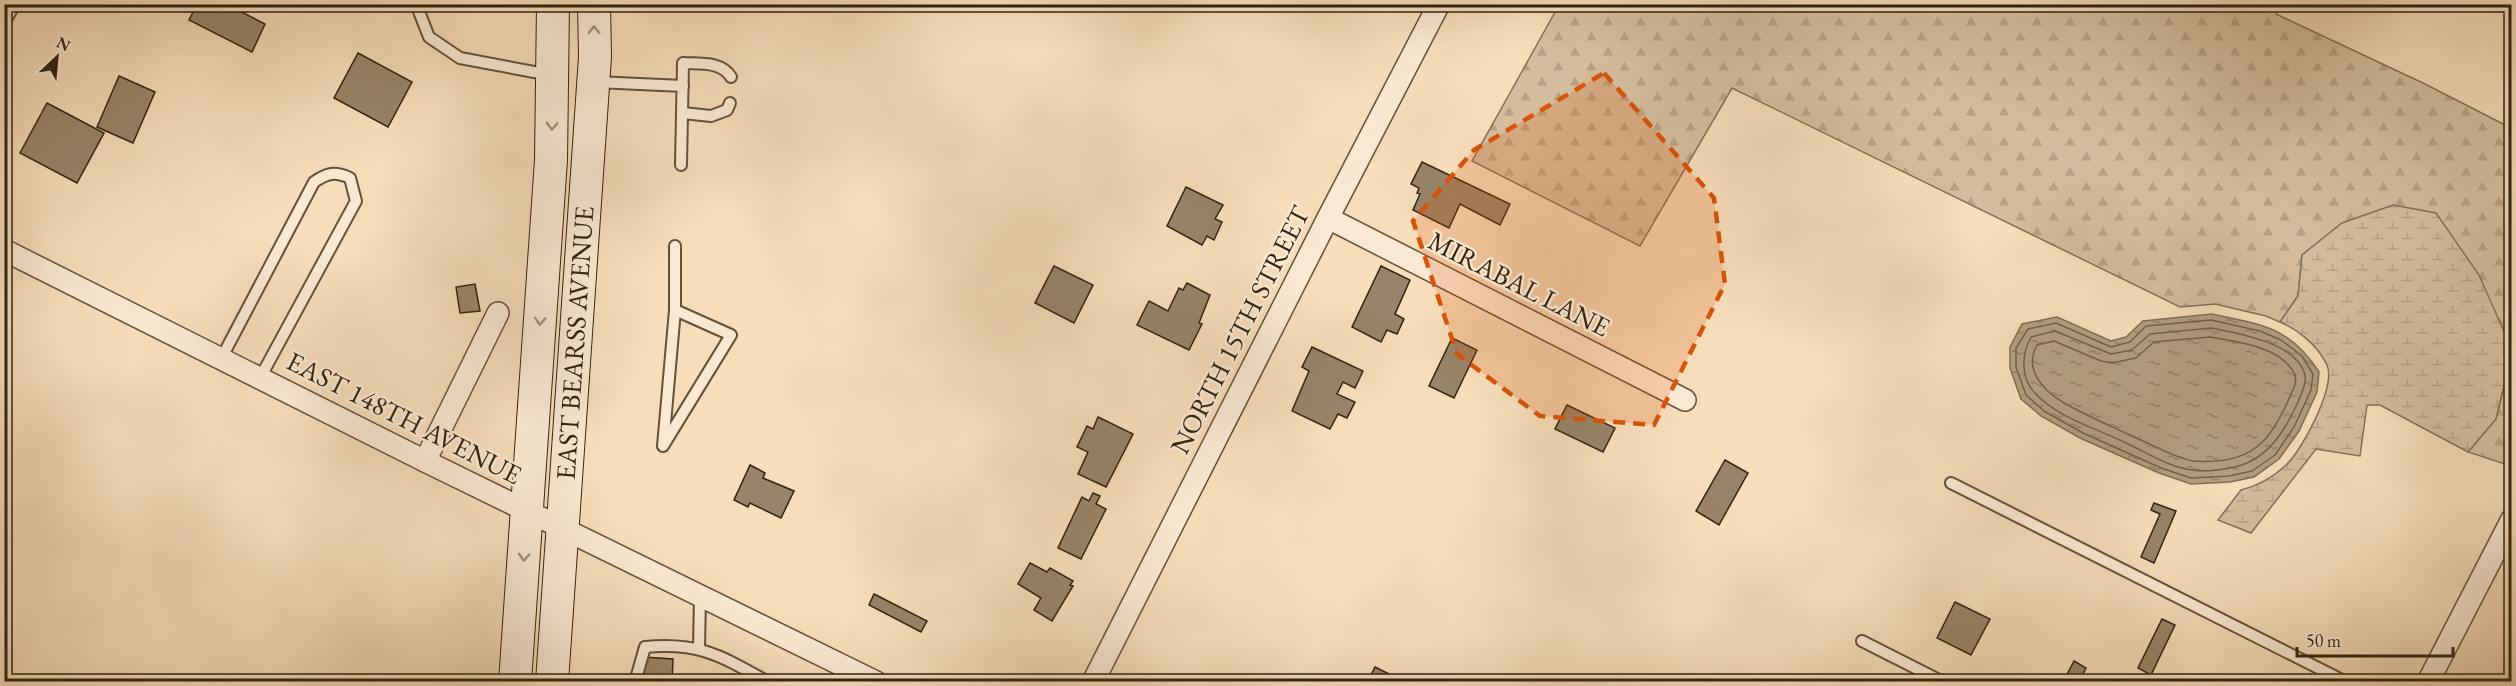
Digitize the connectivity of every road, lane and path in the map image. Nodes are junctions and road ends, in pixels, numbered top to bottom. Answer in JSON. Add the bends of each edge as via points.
{"nodes":[{"id":1,"x":15,"y":4,"type":"edge"},
{"id":2,"x":553,"y":4,"type":"edge"},
{"id":3,"x":594,"y":4,"type":"edge"},
{"id":4,"x":1439,"y":4,"type":"edge"},
{"id":5,"x":418,"y":9,"type":"dead end"},
{"id":6,"x":4,"y":23,"type":"edge"},
{"id":7,"x":553,"y":76,"type":"junction"},
{"id":8,"x":730,"y":77,"type":"dead end"},
{"id":9,"x":593,"y":82,"type":"junction"},
{"id":10,"x":683,"y":86,"type":"junction"},
{"id":11,"x":730,"y":103,"type":"dead end"},
{"id":12,"x":682,"y":113,"type":"junction"},
{"id":13,"x":681,"y":165,"type":"dead end"},
{"id":14,"x":1328,"y":218,"type":"junction"},
{"id":15,"x":675,"y":246,"type":"dead end"},
{"id":16,"x":4,"y":250,"type":"edge"},
{"id":17,"x":675,"y":310,"type":"junction"},
{"id":18,"x":498,"y":313,"type":"dead end"},
{"id":19,"x":221,"y":359,"type":"junction"},
{"id":20,"x":260,"y":378,"type":"junction"},
{"id":21,"x":1685,"y":400,"type":"dead end"},
{"id":22,"x":425,"y":461,"type":"junction"},
{"id":23,"x":1951,"y":483,"type":"dead end"},
{"id":24,"x":527,"y":511,"type":"junction"},
{"id":25,"x":2511,"y":519,"type":"edge"},
{"id":26,"x":563,"y":529,"type":"junction"},
{"id":27,"x":700,"y":596,"type":"junction"},
{"id":28,"x":1862,"y":641,"type":"dead end"},
{"id":29,"x":699,"y":648,"type":"junction"},
{"id":30,"x":515,"y":681,"type":"edge"},
{"id":31,"x":552,"y":681,"type":"edge"},
{"id":32,"x":635,"y":681,"type":"edge"},
{"id":33,"x":768,"y":681,"type":"edge"},
{"id":34,"x":876,"y":681,"type":"edge"},
{"id":35,"x":1093,"y":681,"type":"edge"},
{"id":36,"x":1943,"y":681,"type":"edge"},
{"id":37,"x":2346,"y":681,"type":"edge"},
{"id":38,"x":2428,"y":681,"type":"edge"}],
"edges":[{"from":1,"to":6,"type":"lane"},
{"from":2,"to":7,"type":"main road","name":"EAST BEARSS AVENUE"},
{"from":9,"to":3,"type":"main road","name":"EAST BEARSS AVENUE","one_way":true},
{"from":4,"to":14,"type":"street","name":"NORTH 15TH STREET"},
{"from":5,"to":7,"type":"lane","via":[[429,37],[459,58]]},
{"from":7,"to":24,"type":"main road","name":"EAST BEARSS AVENUE","one_way":true,"via":[[551,160]]},
{"from":8,"to":10,"type":"lane","via":[[723,68],[712,64],[683,63]]},
{"from":9,"to":10,"type":"lane"},
{"from":9,"to":26,"type":"main road","name":"EAST BEARSS AVENUE"},
{"from":10,"to":12,"type":"lane"},
{"from":11,"to":12,"type":"lane","via":[[727,110],[711,116]]},
{"from":12,"to":13,"type":"lane"},
{"from":14,"to":21,"type":"street","name":"MIRABAL LANE"},
{"from":14,"to":35,"type":"street","name":"NORTH 15TH STREET"},
{"from":15,"to":17,"type":"lane"},
{"from":16,"to":19,"type":"street","name":"EAST 148TH AVENUE"},
{"from":17,"to":17,"type":"lane","via":[[665,423],[663,446],[731,335]]},
{"from":18,"to":22,"type":"street"},
{"from":19,"to":20,"type":"street","name":"EAST 148TH AVENUE"},
{"from":19,"to":20,"type":"lane","via":[[314,182],[325,174],[339,173],[350,178],[356,201]]},
{"from":20,"to":22,"type":"street","name":"EAST 148TH AVENUE"},
{"from":22,"to":24,"type":"street","name":"EAST 148TH AVENUE"},
{"from":23,"to":37,"type":"lane"},
{"from":24,"to":26,"type":"street","name":"EAST 148TH AVENUE"},
{"from":24,"to":30,"type":"main road","name":"EAST BEARSS AVENUE","one_way":true},
{"from":25,"to":38,"type":"street"},
{"from":26,"to":27,"type":"street","name":"EAST 148TH AVENUE"},
{"from":26,"to":31,"type":"main road","name":"EAST BEARSS AVENUE"},
{"from":27,"to":29,"type":"lane"},
{"from":27,"to":34,"type":"street","name":"EAST 148TH AVENUE"},
{"from":28,"to":36,"type":"lane"},
{"from":29,"to":32,"type":"lane","via":[[672,644],[645,647]]},
{"from":29,"to":33,"type":"lane"}]}
